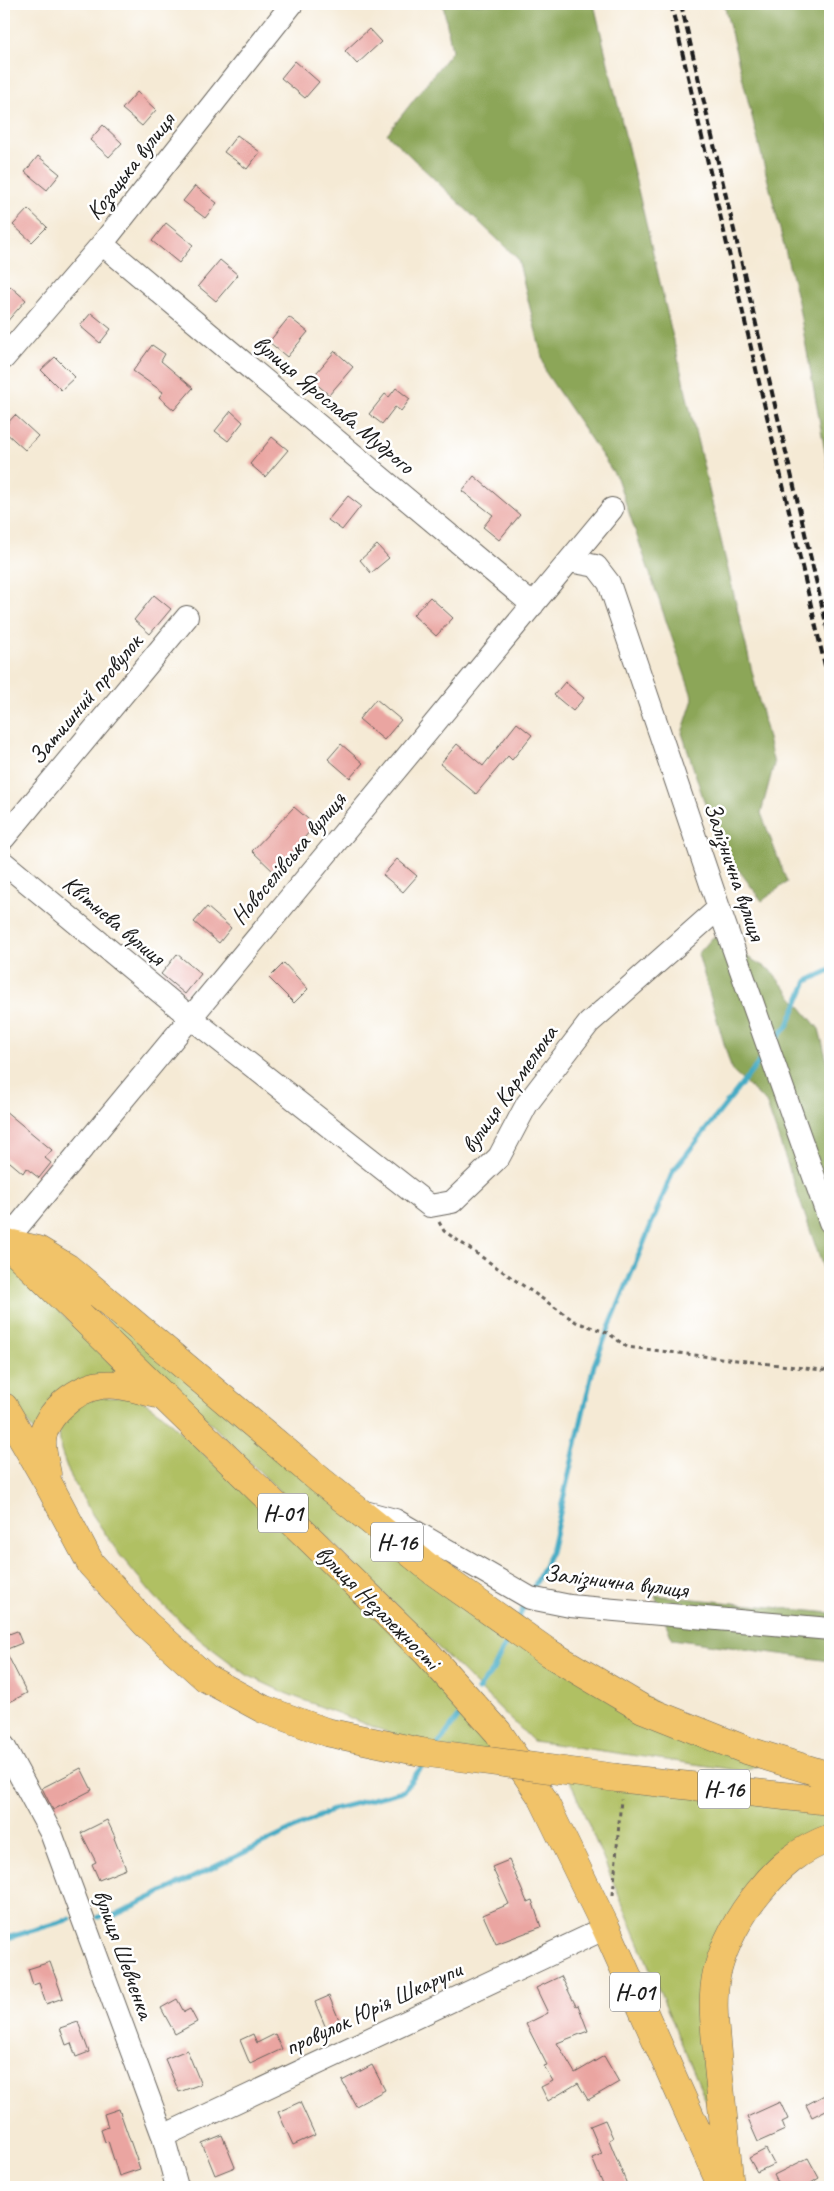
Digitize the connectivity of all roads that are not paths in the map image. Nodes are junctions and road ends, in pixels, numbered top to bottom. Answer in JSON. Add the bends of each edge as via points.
{"nodes":[{"id":1,"x":292,"y":4,"type":"edge"},
{"id":2,"x":102,"y":244,"type":"junction"},
{"id":3,"x":6,"y":349,"type":"edge"},
{"id":4,"x":612,"y":509,"type":"dead end"},
{"id":5,"x":569,"y":561,"type":"junction"},
{"id":6,"x":533,"y":605,"type":"junction"},
{"id":7,"x":187,"y":617,"type":"dead end"},
{"id":8,"x":4,"y":838,"type":"edge"},
{"id":9,"x":4,"y":863,"type":"edge"},
{"id":10,"x":719,"y":908,"type":"junction"},
{"id":11,"x":190,"y":1017,"type":"junction"},
{"id":12,"x":830,"y":1222,"type":"edge"},
{"id":13,"x":4,"y":1241,"type":"edge"},
{"id":14,"x":161,"y":1395,"type":"junction"},
{"id":15,"x":4,"y":1407,"type":"edge"},
{"id":16,"x":48,"y":1483,"type":"junction"},
{"id":17,"x":358,"y":1510,"type":"junction"},
{"id":18,"x":830,"y":1629,"type":"edge"},
{"id":19,"x":4,"y":1746,"type":"edge"},
{"id":20,"x":830,"y":1776,"type":"edge"},
{"id":21,"x":830,"y":1801,"type":"edge"},
{"id":22,"x":830,"y":1838,"type":"edge"},
{"id":23,"x":606,"y":1928,"type":"junction"},
{"id":24,"x":163,"y":2136,"type":"junction"},
{"id":25,"x":176,"y":2187,"type":"edge"},
{"id":26,"x":722,"y":2187,"type":"edge"},
{"id":27,"x":730,"y":2187,"type":"edge"}],
"edges":[{"from":1,"to":2,"type":"street","name":"Козацька вулиця"},
{"from":2,"to":3,"type":"street","name":"Козацька вулиця"},
{"from":2,"to":6,"type":"street","name":"вулиця Ярослава Мудрого"},
{"from":4,"to":5,"type":"street","name":"Новоселівська вулиця"},
{"from":5,"to":6,"type":"street","name":"Новоселівська вулиця"},
{"from":5,"to":10,"type":"street","name":"Залізнична вулиця","via":[[596,566],[609,583]]},
{"from":6,"to":11,"type":"street","name":"Новоселівська вулиця"},
{"from":7,"to":8,"type":"street","name":"Затишний провулок"},
{"from":9,"to":11,"type":"street","name":"Квітнева вулиця"},
{"from":10,"to":11,"type":"street","name":"вулиця Кармелюка","via":[[588,1023],[527,1104],[499,1157],[452,1202],[430,1206]]},
{"from":10,"to":12,"type":"street","name":"Залізнична вулиця"},
{"from":11,"to":13,"type":"street","name":"Новоселівська вулиця"},
{"from":13,"to":14,"type":"main road","name":"вулиця Незалежності","number":"Н-01"},
{"from":13,"to":17,"type":"main road","number":"Н-16","via":[[38,1250],[68,1268],[210,1390]]},
{"from":14,"to":16,"type":"main road","via":[[102,1385],[74,1394],[56,1412],[42,1442]]},
{"from":14,"to":23,"type":"main road","name":"вулиця Незалежності","number":"Н-01","via":[[426,1652],[498,1732],[543,1799]]},
{"from":15,"to":16,"type":"main road","number":"Н-16"},
{"from":16,"to":21,"type":"main road","number":"Н-16","bridge":true,"via":[[91,1564],[146,1624],[206,1678],[263,1710],[326,1732],[421,1752]]},
{"from":17,"to":18,"type":"street","name":"Залізнична вулиця","via":[[395,1520],[530,1598],[570,1606]]},
{"from":17,"to":20,"type":"main road","number":"Н-16","via":[[491,1613],[549,1653],[643,1709],[746,1750]]},
{"from":19,"to":24,"type":"street","name":"вулиця Шевченка","via":[[51,1833]]},
{"from":22,"to":27,"type":"main road","via":[[794,1855],[767,1881],[731,1932],[717,1973],[713,2009]]},
{"from":23,"to":24,"type":"street","name":"провулок Юрія Шкарупи"},
{"from":23,"to":26,"type":"main road","number":"Н-01"},
{"from":24,"to":25,"type":"street","name":"вулиця Шевченка"}]}
